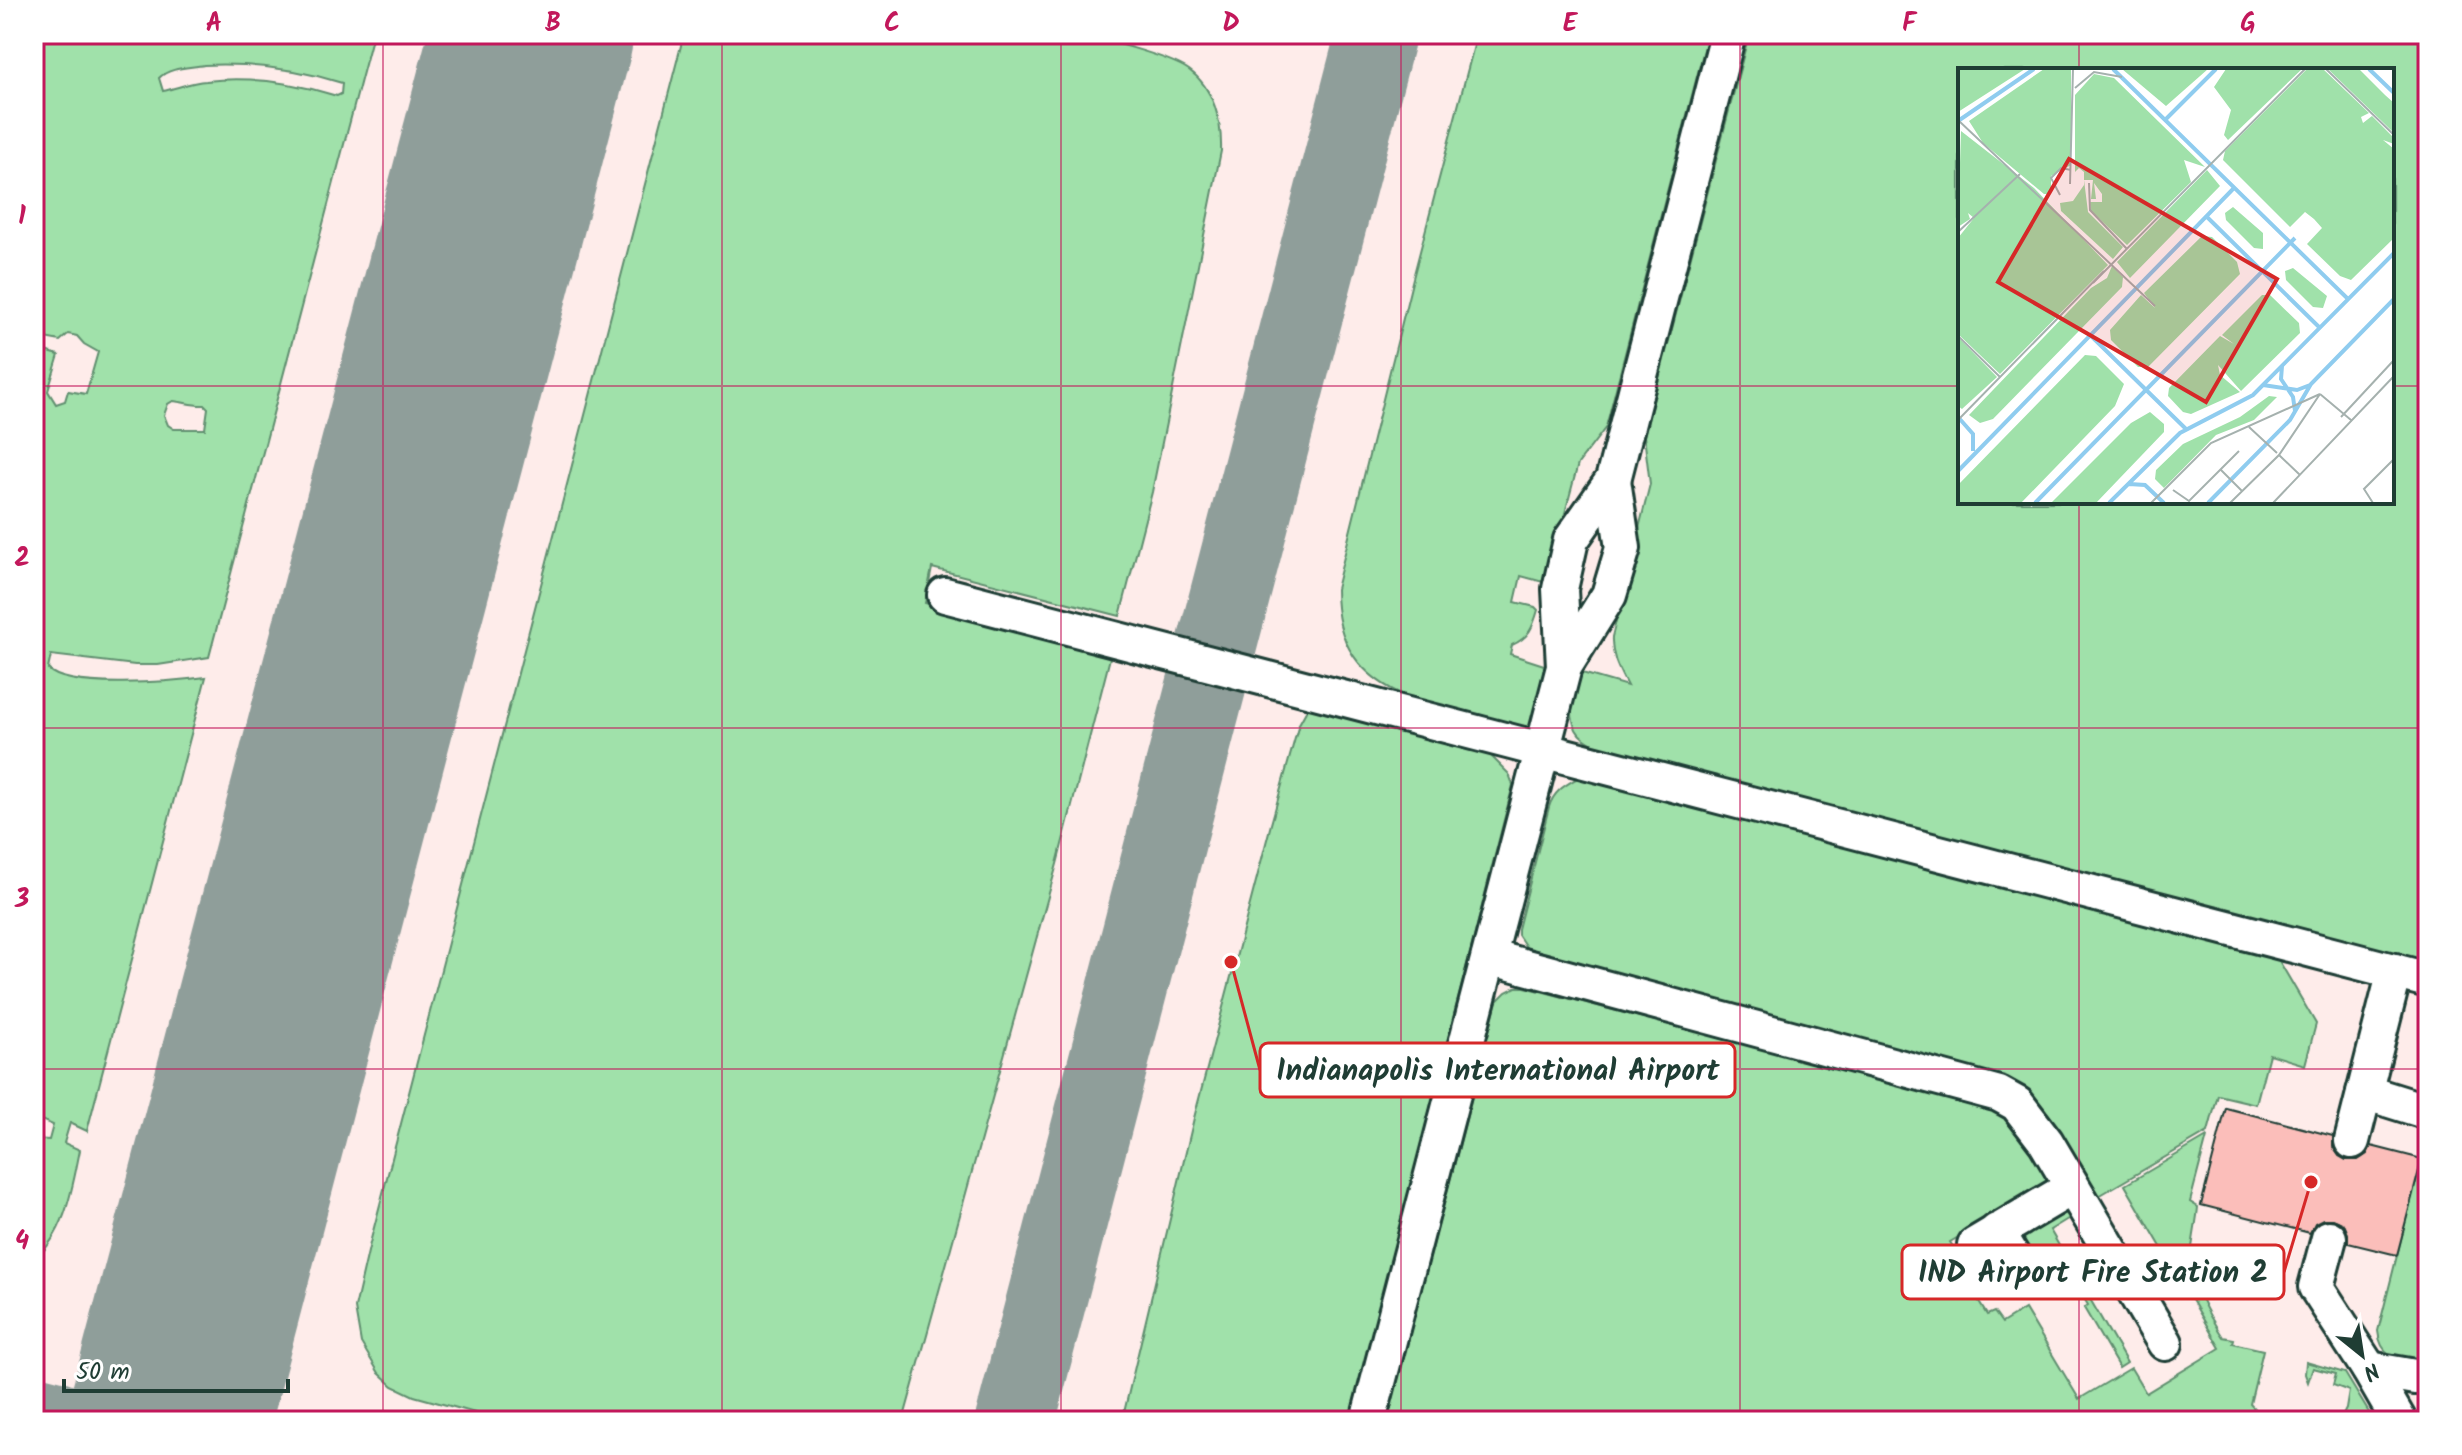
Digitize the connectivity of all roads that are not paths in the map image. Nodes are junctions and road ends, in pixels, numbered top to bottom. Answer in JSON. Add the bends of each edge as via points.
{"nodes":[{"id":1,"x":1728,"y":34,"type":"edge"},
{"id":2,"x":1613,"y":480,"type":"junction"},
{"id":3,"x":945,"y":595,"type":"dead end"},
{"id":4,"x":1564,"y":667,"type":"junction"},
{"id":5,"x":1542,"y":751,"type":"junction"},
{"id":6,"x":1489,"y":957,"type":"junction"},
{"id":7,"x":2395,"y":971,"type":"junction"},
{"id":8,"x":2428,"y":980,"type":"edge"},
{"id":9,"x":2364,"y":1092,"type":"junction"},
{"id":10,"x":2428,"y":1112,"type":"edge"},
{"id":11,"x":2352,"y":1141,"type":"dead end"},
{"id":12,"x":2071,"y":1188,"type":"junction"},
{"id":13,"x":2329,"y":1238,"type":"dead end"},
{"id":14,"x":2020,"y":1269,"type":"dead end"},
{"id":15,"x":2165,"y":1343,"type":"dead end"},
{"id":16,"x":2369,"y":1369,"type":"junction"},
{"id":17,"x":2428,"y":1375,"type":"edge"},
{"id":18,"x":1368,"y":1421,"type":"edge"},
{"id":19,"x":2399,"y":1421,"type":"edge"}],
"edges":[{"from":1,"to":2,"type":"lane"},
{"from":2,"to":4,"type":"lane","via":[[1571,540],[1560,589]]},
{"from":2,"to":4,"type":"lane","via":[[1623,548],[1609,595]]},
{"from":3,"to":5,"type":"lane"},
{"from":4,"to":5,"type":"lane"},
{"from":5,"to":6,"type":"lane"},
{"from":5,"to":7,"type":"lane"},
{"from":6,"to":12,"type":"lane","via":[[1999,1094],[2031,1120]]},
{"from":6,"to":18,"type":"lane"},
{"from":7,"to":8,"type":"lane"},
{"from":7,"to":9,"type":"lane"},
{"from":9,"to":10,"type":"lane"},
{"from":9,"to":11,"type":"lane"},
{"from":12,"to":14,"type":"lane","via":[[1986,1238]]},
{"from":12,"to":15,"type":"lane"},
{"from":13,"to":16,"type":"lane","via":[[2316,1287]]},
{"from":16,"to":17,"type":"lane"},
{"from":16,"to":19,"type":"lane"}]}
